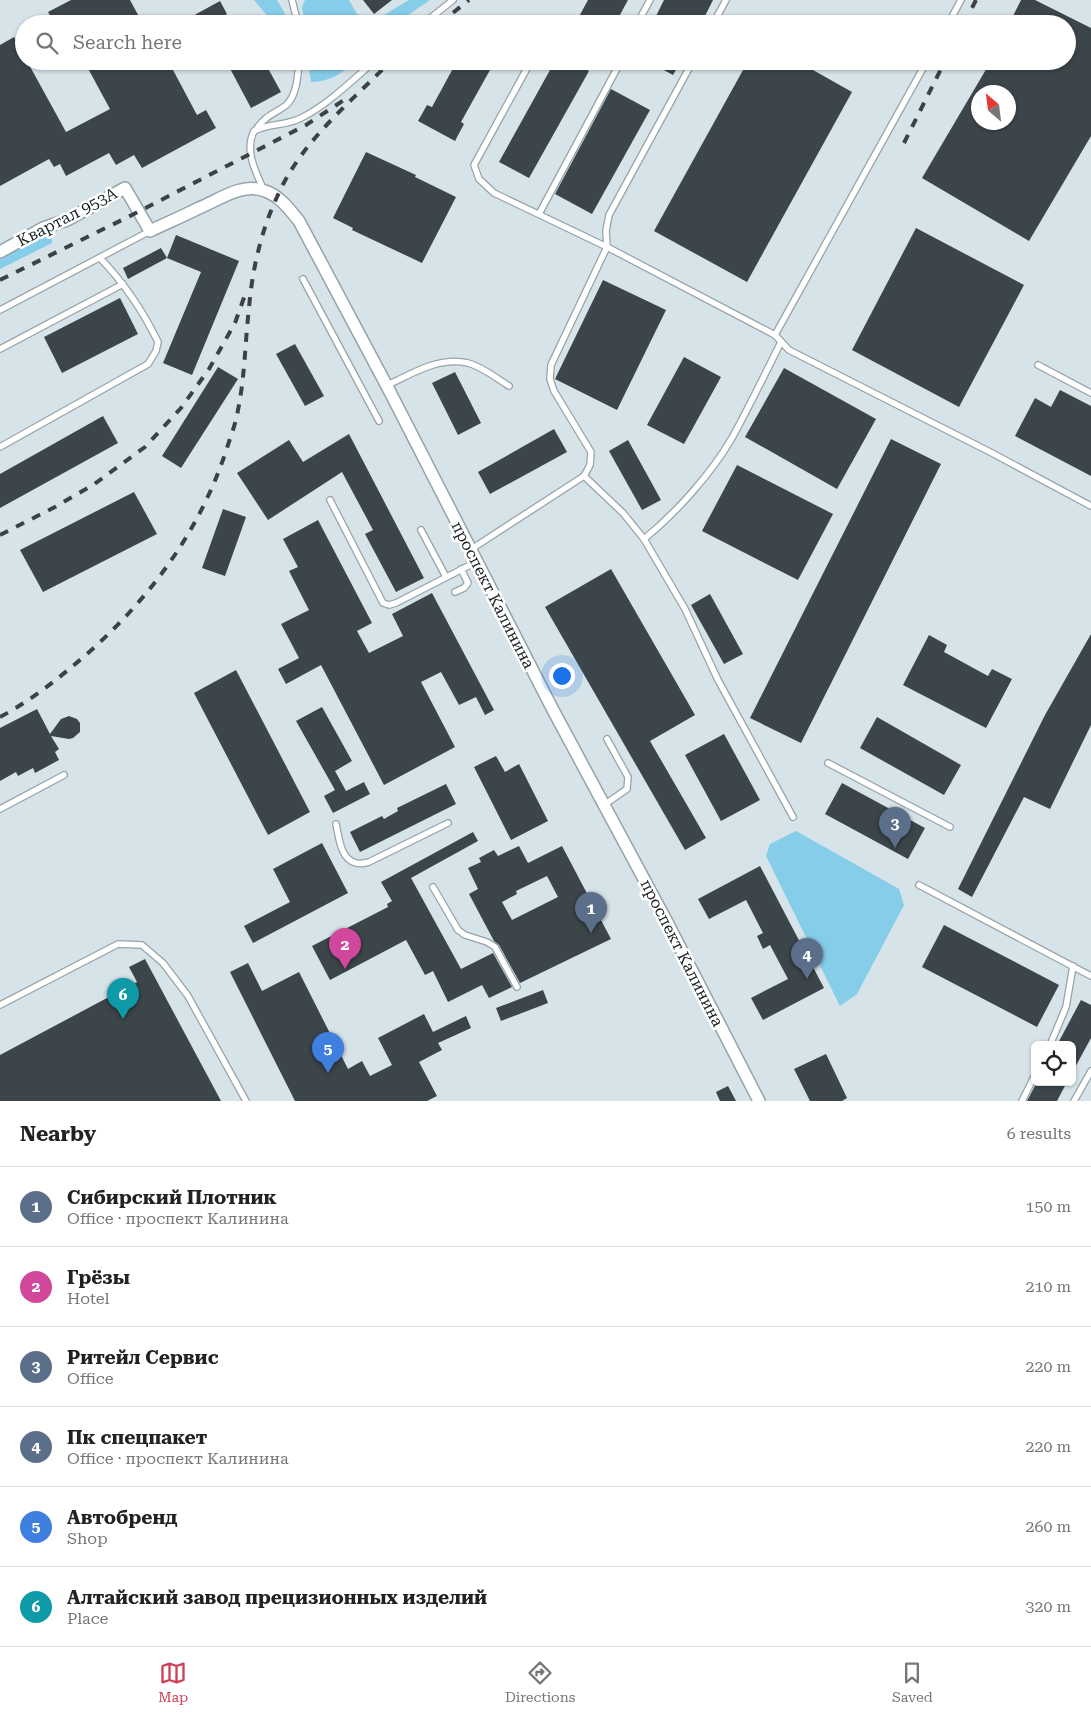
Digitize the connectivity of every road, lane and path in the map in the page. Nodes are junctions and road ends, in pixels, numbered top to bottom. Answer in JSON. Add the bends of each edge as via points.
{"nodes":[{"id":1,"x":292,"y":0,"type":"edge"},
{"id":2,"x":453,"y":0,"type":"edge"},
{"id":3,"x":650,"y":0,"type":"edge"},
{"id":4,"x":726,"y":0,"type":"edge"},
{"id":5,"x":961,"y":0,"type":"edge"},
{"id":6,"x":296,"y":15,"type":"edge"},
{"id":7,"x":434,"y":15,"type":"edge"},
{"id":8,"x":642,"y":15,"type":"edge"},
{"id":9,"x":718,"y":15,"type":"edge"},
{"id":10,"x":953,"y":15,"type":"edge"},
{"id":11,"x":298,"y":70,"type":"edge"},
{"id":12,"x":364,"y":70,"type":"edge"},
{"id":13,"x":526,"y":70,"type":"edge"},
{"id":14,"x":616,"y":70,"type":"edge"},
{"id":15,"x":688,"y":70,"type":"edge"},
{"id":16,"x":922,"y":70,"type":"edge"},
{"id":17,"x":254,"y":131,"type":"junction"},
{"id":18,"x":264,"y":191,"type":"junction"},
{"id":19,"x":539,"y":214,"type":"junction"},
{"id":20,"x":150,"y":231,"type":"junction"},
{"id":21,"x":607,"y":247,"type":"junction"},
{"id":22,"x":0,"y":252,"type":"edge"},
{"id":23,"x":100,"y":258,"type":"junction"},
{"id":24,"x":303,"y":279,"type":"dead end"},
{"id":25,"x":123,"y":284,"type":"junction"},
{"id":26,"x":0,"y":310,"type":"edge"},
{"id":27,"x":775,"y":335,"type":"junction"},
{"id":28,"x":781,"y":342,"type":"junction"},
{"id":29,"x":0,"y":349,"type":"edge"},
{"id":30,"x":1038,"y":365,"type":"dead end"},
{"id":31,"x":386,"y":386,"type":"junction"},
{"id":32,"x":509,"y":386,"type":"dead end"},
{"id":33,"x":1091,"y":393,"type":"edge"},
{"id":34,"x":379,"y":420,"type":"dead end"},
{"id":35,"x":0,"y":447,"type":"edge"},
{"id":36,"x":584,"y":476,"type":"junction"},
{"id":37,"x":330,"y":500,"type":"dead end"},
{"id":38,"x":1091,"y":506,"type":"edge"},
{"id":39,"x":421,"y":530,"type":"dead end"},
{"id":40,"x":644,"y":539,"type":"junction"},
{"id":41,"x":470,"y":550,"type":"junction"},
{"id":42,"x":476,"y":562,"type":"junction"},
{"id":43,"x":461,"y":570,"type":"junction"},
{"id":44,"x":446,"y":577,"type":"junction"},
{"id":45,"x":455,"y":592,"type":"dead end"},
{"id":46,"x":607,"y":739,"type":"dead end"},
{"id":47,"x":828,"y":764,"type":"dead end"},
{"id":48,"x":64,"y":774,"type":"dead end"},
{"id":49,"x":604,"y":805,"type":"junction"},
{"id":50,"x":0,"y":808,"type":"edge"},
{"id":51,"x":793,"y":817,"type":"dead end"},
{"id":52,"x":448,"y":823,"type":"dead end"},
{"id":53,"x":336,"y":824,"type":"dead end"},
{"id":54,"x":950,"y":827,"type":"dead end"},
{"id":55,"x":919,"y":885,"type":"dead end"},
{"id":56,"x":433,"y":887,"type":"dead end"},
{"id":57,"x":1073,"y":966,"type":"junction"},
{"id":58,"x":1091,"y":976,"type":"edge"},
{"id":59,"x":517,"y":987,"type":"dead end"},
{"id":60,"x":0,"y":1005,"type":"edge"},
{"id":61,"x":1052,"y":1041,"type":"edge"},
{"id":62,"x":1091,"y":1070,"type":"edge"},
{"id":63,"x":1031,"y":1083,"type":"edge"},
{"id":64,"x":246,"y":1101,"type":"edge"},
{"id":65,"x":759,"y":1101,"type":"edge"},
{"id":66,"x":1022,"y":1101,"type":"edge"},
{"id":67,"x":1074,"y":1101,"type":"edge"}],
"edges":[{"from":1,"to":6,"type":"lane"},
{"from":2,"to":7,"type":"lane"},
{"from":3,"to":8,"type":"lane"},
{"from":4,"to":9,"type":"lane"},
{"from":5,"to":10,"type":"lane"},
{"from":11,"to":17,"type":"lane","via":[[289,101],[264,119]]},
{"from":12,"to":17,"type":"lane","via":[[301,118]]},
{"from":13,"to":19,"type":"lane","via":[[474,165],[479,179],[494,193]]},
{"from":14,"to":19,"type":"lane"},
{"from":15,"to":21,"type":"lane","via":[[609,215]]},
{"from":16,"to":27,"type":"lane"},
{"from":17,"to":18,"type":"lane","via":[[250,154]]},
{"from":18,"to":20,"type":"street","name":"проспект Калинина","via":[[252,189],[232,193]]},
{"from":18,"to":31,"type":"street","name":"проспект Калинина","via":[[277,197],[299,221]]},
{"from":19,"to":21,"type":"lane"},
{"from":20,"to":22,"type":"street","name":"Квартал 953А","via":[[125,188]]},
{"from":20,"to":23,"type":"lane"},
{"from":21,"to":27,"type":"lane"},
{"from":21,"to":36,"type":"lane","via":[[550,365],[554,391],[591,452],[590,465]]},
{"from":23,"to":25,"type":"lane"},
{"from":23,"to":26,"type":"lane"},
{"from":24,"to":34,"type":"lane"},
{"from":25,"to":29,"type":"lane"},
{"from":25,"to":35,"type":"lane","via":[[158,342],[148,364]]},
{"from":27,"to":28,"type":"lane"},
{"from":28,"to":38,"type":"lane","via":[[789,350]]},
{"from":28,"to":40,"type":"lane","via":[[731,440],[676,510]]},
{"from":30,"to":33,"type":"lane"},
{"from":31,"to":32,"type":"lane","via":[[426,368],[455,361],[482,369]]},
{"from":31,"to":41,"type":"street","name":"проспект Калинина"},
{"from":36,"to":40,"type":"lane"},
{"from":36,"to":41,"type":"lane"},
{"from":37,"to":44,"type":"lane","via":[[383,603],[396,603]]},
{"from":39,"to":44,"type":"lane"},
{"from":40,"to":51,"type":"lane","via":[[685,609],[718,680]]},
{"from":41,"to":42,"type":"street","name":"проспект Калинина"},
{"from":42,"to":43,"type":"lane"},
{"from":42,"to":49,"type":"street","name":"проспект Калинина"},
{"from":43,"to":44,"type":"lane"},
{"from":43,"to":45,"type":"lane","via":[[468,583]]},
{"from":46,"to":49,"type":"lane","via":[[628,777],[627,789]]},
{"from":47,"to":54,"type":"lane"},
{"from":48,"to":50,"type":"lane"},
{"from":49,"to":65,"type":"street","name":"проспект Калинина"},
{"from":52,"to":53,"type":"lane","via":[[369,862],[356,864],[347,858],[340,845]]},
{"from":55,"to":57,"type":"lane"},
{"from":56,"to":59,"type":"lane","via":[[458,930],[495,947]]},
{"from":57,"to":58,"type":"lane"},
{"from":57,"to":61,"type":"lane","via":[[1066,1007]]},
{"from":60,"to":64,"type":"lane","via":[[118,944],[142,945],[163,962],[188,996]]},
{"from":62,"to":67,"type":"lane"},
{"from":63,"to":66,"type":"lane"}]}
